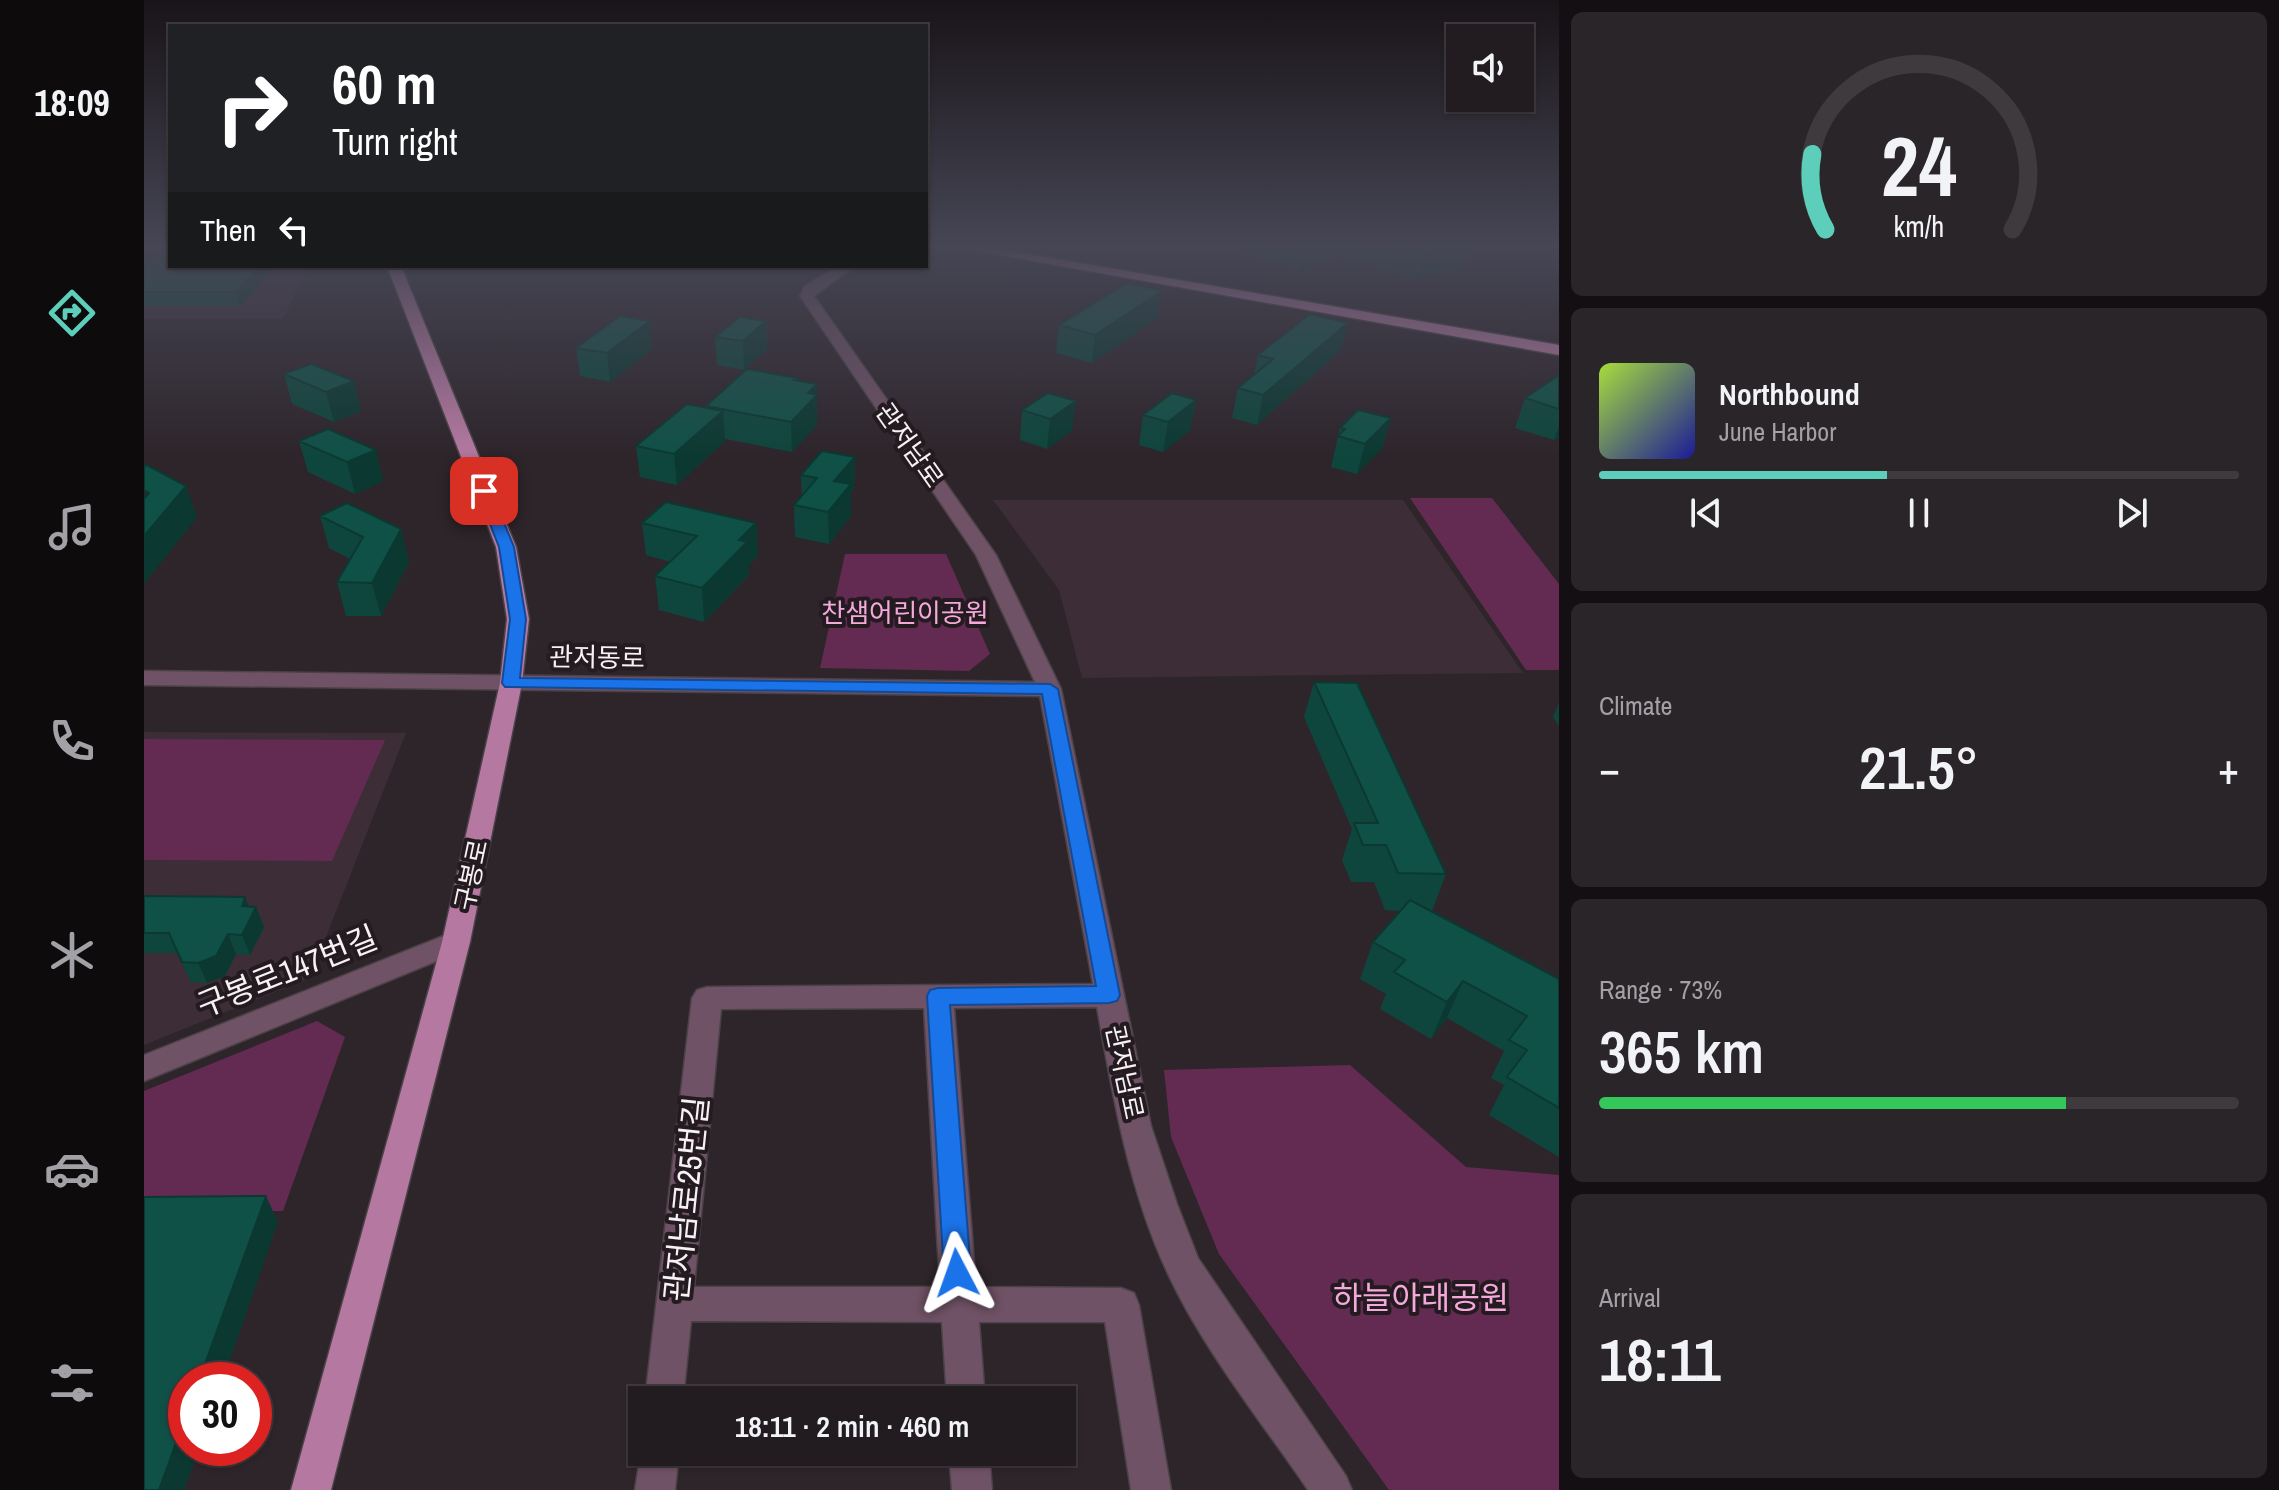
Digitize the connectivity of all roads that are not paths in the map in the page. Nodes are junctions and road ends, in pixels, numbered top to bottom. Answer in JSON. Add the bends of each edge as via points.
{"nodes":[{"id":1,"x":414,"y":317,"type":"edge"},
{"id":2,"x":821,"y":317,"type":"edge"},
{"id":3,"x":1365,"y":317,"type":"edge"},
{"id":4,"x":1559,"y":350,"type":"edge"},
{"id":5,"x":144,"y":678,"type":"edge"},
{"id":6,"x":511,"y":683,"type":"junction"},
{"id":7,"x":1050,"y":689,"type":"junction"},
{"id":8,"x":456,"y":942,"type":"junction"},
{"id":9,"x":1109,"y":995,"type":"junction"},
{"id":10,"x":938,"y":996,"type":"junction"},
{"id":11,"x":144,"y":1068,"type":"edge"},
{"id":12,"x":674,"y":1304,"type":"junction"},
{"id":13,"x":960,"y":1304,"type":"junction"},
{"id":14,"x":665,"y":1386,"type":"edge"},
{"id":15,"x":965,"y":1386,"type":"edge"},
{"id":16,"x":658,"y":1466,"type":"edge"},
{"id":17,"x":970,"y":1466,"type":"edge"},
{"id":18,"x":311,"y":1490,"type":"edge"},
{"id":19,"x":655,"y":1490,"type":"edge"},
{"id":20,"x":972,"y":1490,"type":"edge"},
{"id":21,"x":1151,"y":1490,"type":"edge"},
{"id":22,"x":1332,"y":1490,"type":"edge"}],
"edges":[{"from":1,"to":6,"type":"main road","name":"구봉로","via":[[506,547],[518,619]]},
{"from":2,"to":7,"type":"street","name":"관저남로","via":[[986,555]]},
{"from":3,"to":4,"type":"main road"},
{"from":5,"to":6,"type":"street","name":"관저동로"},
{"from":6,"to":7,"type":"street","name":"관저동로"},
{"from":6,"to":8,"type":"main road","name":"구봉로"},
{"from":7,"to":9,"type":"street","name":"관저남로"},
{"from":8,"to":11,"type":"street","name":"구봉로147번길"},
{"from":8,"to":18,"type":"main road","name":"구봉로"},
{"from":9,"to":10,"type":"street"},
{"from":9,"to":22,"type":"street","name":"관저남로","via":[[1135,1126],[1183,1267]]},
{"from":10,"to":12,"type":"street","name":"관저남로25번길","via":[[707,998]]},
{"from":10,"to":13,"type":"street"},
{"from":12,"to":13,"type":"street"},
{"from":12,"to":14,"type":"street","name":"관저남로25번길"},
{"from":13,"to":15,"type":"street"},
{"from":13,"to":21,"type":"street","via":[[1121,1305]]},
{"from":16,"to":19,"type":"street"},
{"from":17,"to":20,"type":"street"}]}
